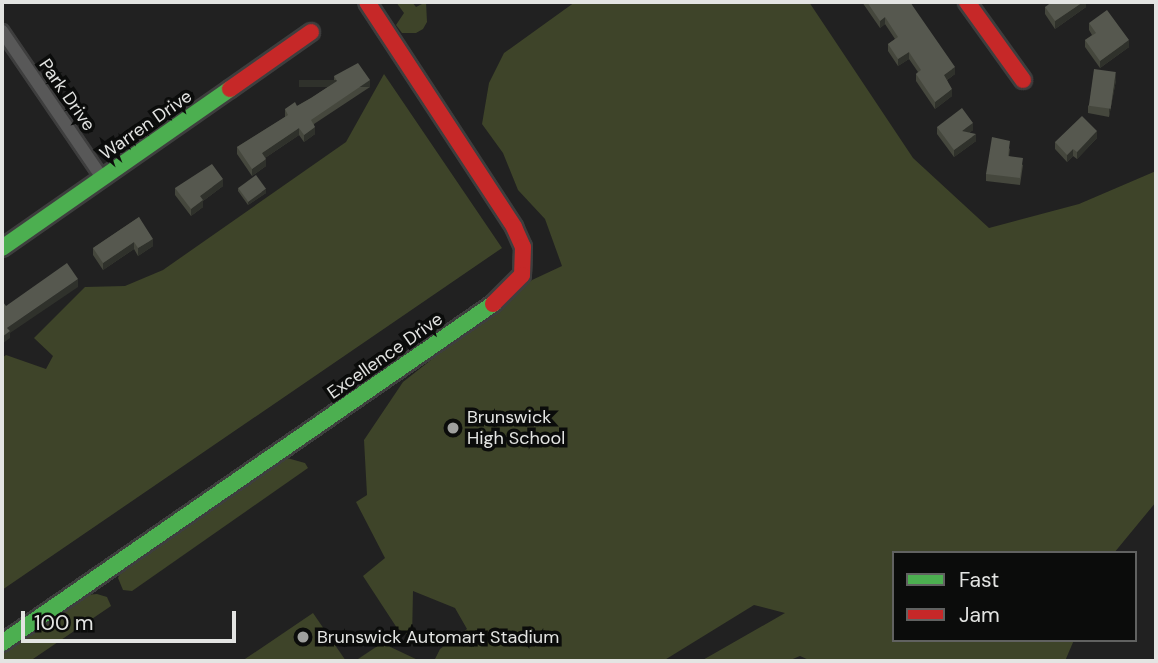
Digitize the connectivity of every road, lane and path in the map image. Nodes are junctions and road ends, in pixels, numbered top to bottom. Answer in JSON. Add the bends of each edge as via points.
{"nodes":[{"id":1,"x":367,"y":2,"type":"edge"},
{"id":2,"x":967,"y":2,"type":"edge"},
{"id":3,"x":2,"y":31,"type":"edge"},
{"id":4,"x":311,"y":32,"type":"dead end"},
{"id":5,"x":1023,"y":80,"type":"dead end"},
{"id":6,"x":103,"y":178,"type":"junction"},
{"id":7,"x":2,"y":248,"type":"edge"},
{"id":8,"x":2,"y":643,"type":"edge"}],
"edges":[{"from":1,"to":8,"type":"street","name":"Excellence Drive","via":[[514,227],[523,247],[522,275],[500,299]]},
{"from":2,"to":5,"type":"street"},
{"from":3,"to":6,"type":"street","name":"Park Drive"},
{"from":4,"to":6,"type":"street","name":"Warren Drive"},
{"from":6,"to":7,"type":"street","name":"Warren Drive"}]}
